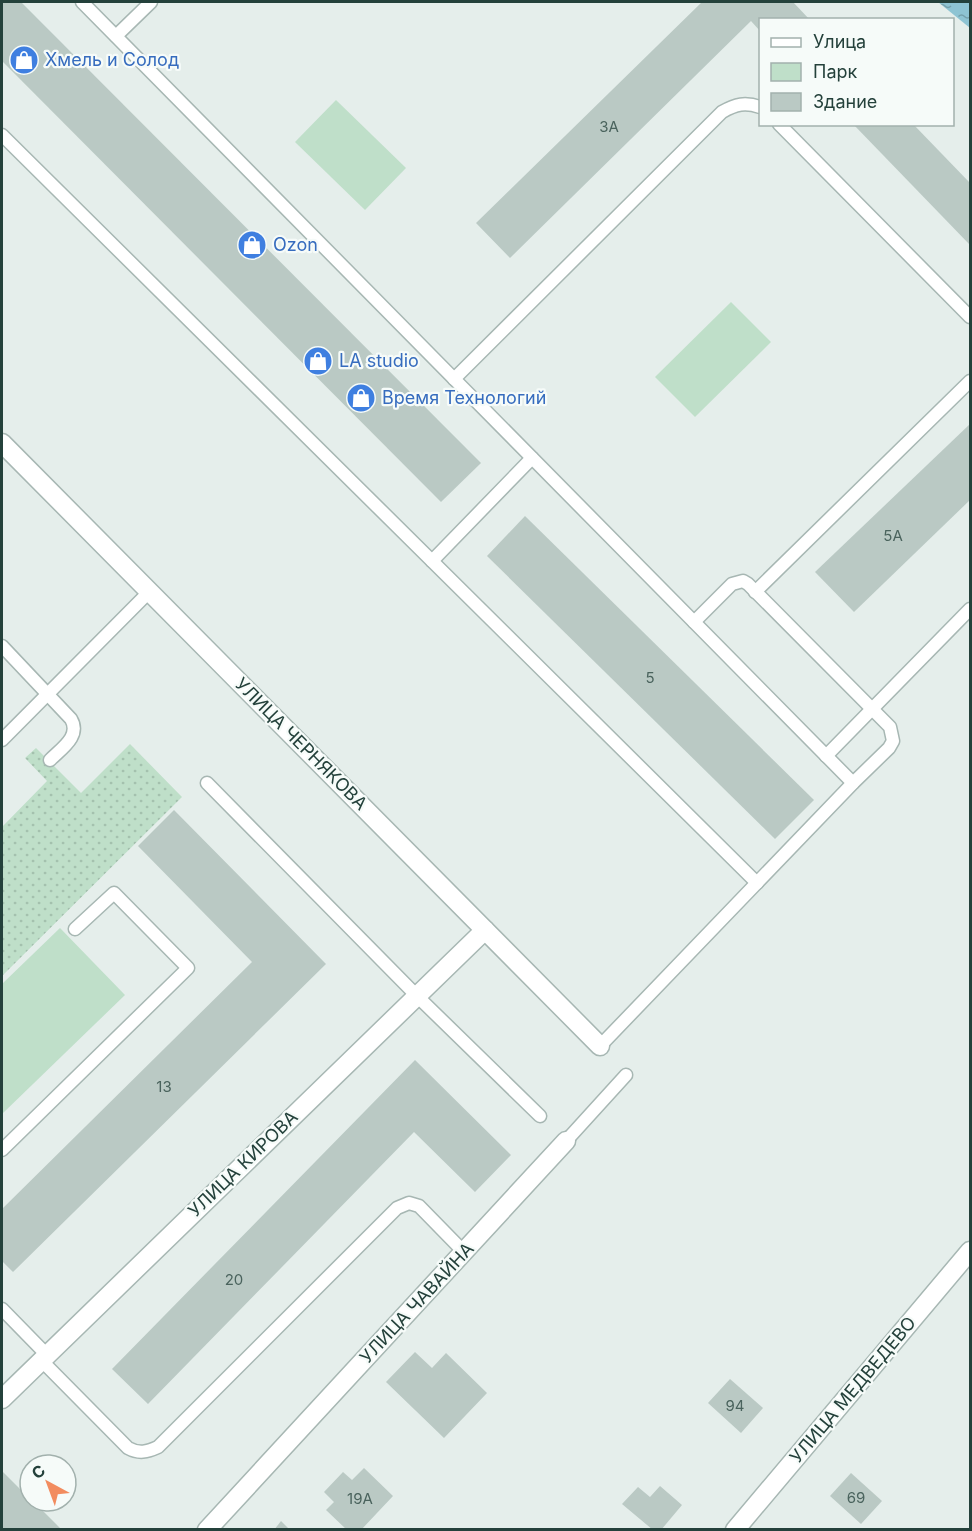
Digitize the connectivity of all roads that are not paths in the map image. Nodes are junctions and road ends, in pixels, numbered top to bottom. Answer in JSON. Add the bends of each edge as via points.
{"nodes":[{"id":1,"x":82,"y":2,"type":"edge"},
{"id":2,"x":151,"y":2,"type":"edge"},
{"id":3,"x":116,"y":36,"type":"junction"},
{"id":4,"x":759,"y":107,"type":"edge"},
{"id":5,"x":781,"y":126,"type":"edge"},
{"id":6,"x":2,"y":135,"type":"edge"},
{"id":7,"x":970,"y":317,"type":"edge"},
{"id":8,"x":454,"y":379,"type":"junction"},
{"id":9,"x":970,"y":381,"type":"edge"},
{"id":10,"x":2,"y":443,"type":"edge"},
{"id":11,"x":532,"y":458,"type":"junction"},
{"id":12,"x":432,"y":561,"type":"junction"},
{"id":13,"x":149,"y":592,"type":"junction"},
{"id":14,"x":755,"y":592,"type":"junction"},
{"id":15,"x":970,"y":609,"type":"edge"},
{"id":16,"x":694,"y":622,"type":"junction"},
{"id":17,"x":2,"y":646,"type":"edge"},
{"id":18,"x":47,"y":694,"type":"junction"},
{"id":19,"x":873,"y":709,"type":"junction"},
{"id":20,"x":2,"y":740,"type":"edge"},
{"id":21,"x":826,"y":756,"type":"junction"},
{"id":22,"x":50,"y":760,"type":"dead end"},
{"id":23,"x":207,"y":783,"type":"dead end"},
{"id":24,"x":853,"y":783,"type":"junction"},
{"id":25,"x":757,"y":883,"type":"junction"},
{"id":26,"x":75,"y":929,"type":"dead end"},
{"id":27,"x":485,"y":930,"type":"junction"},
{"id":28,"x":417,"y":996,"type":"junction"},
{"id":29,"x":600,"y":1046,"type":"joint"},
{"id":30,"x":626,"y":1075,"type":"dead end"},
{"id":31,"x":540,"y":1116,"type":"dead end"},
{"id":32,"x":566,"y":1141,"type":"joint"},
{"id":33,"x":2,"y":1150,"type":"edge"},
{"id":34,"x":970,"y":1251,"type":"edge"},
{"id":35,"x":464,"y":1252,"type":"junction"},
{"id":36,"x":2,"y":1309,"type":"edge"},
{"id":37,"x":44,"y":1357,"type":"junction"},
{"id":38,"x":2,"y":1399,"type":"edge"},
{"id":39,"x":207,"y":1530,"type":"edge"},
{"id":40,"x":735,"y":1530,"type":"edge"}],
"edges":[{"from":1,"to":3,"type":"lane"},
{"from":2,"to":3,"type":"lane"},
{"from":3,"to":8,"type":"lane"},
{"from":4,"to":8,"type":"lane","via":[[734,105],[722,112]]},
{"from":5,"to":7,"type":"lane"},
{"from":6,"to":12,"type":"lane"},
{"from":8,"to":11,"type":"lane"},
{"from":9,"to":14,"type":"lane"},
{"from":10,"to":13,"type":"street","name":"УЛИЦА ЧЕРНЯКОВА"},
{"from":11,"to":12,"type":"lane"},
{"from":11,"to":16,"type":"lane"},
{"from":12,"to":25,"type":"lane"},
{"from":13,"to":18,"type":"lane"},
{"from":13,"to":27,"type":"street","name":"УЛИЦА ЧЕРНЯКОВА"},
{"from":14,"to":16,"type":"lane","via":[[743,581],[736,582]]},
{"from":14,"to":19,"type":"lane"},
{"from":15,"to":19,"type":"lane"},
{"from":16,"to":21,"type":"lane"},
{"from":17,"to":18,"type":"lane"},
{"from":18,"to":20,"type":"lane"},
{"from":18,"to":22,"type":"lane","via":[[72,718],[75,729],[70,740]]},
{"from":19,"to":21,"type":"lane"},
{"from":19,"to":24,"type":"lane","via":[[890,727],[893,741]]},
{"from":21,"to":24,"type":"lane"},
{"from":23,"to":28,"type":"lane"},
{"from":24,"to":25,"type":"lane"},
{"from":25,"to":29,"type":"lane"},
{"from":26,"to":33,"type":"lane","via":[[114,892],[188,968]]},
{"from":27,"to":28,"type":"street","name":"УЛИЦА КИРОВА"},
{"from":27,"to":29,"type":"street","name":"УЛИЦА ЧЕРНЯКОВА"},
{"from":28,"to":31,"type":"lane"},
{"from":28,"to":37,"type":"street","name":"УЛИЦА КИРОВА"},
{"from":30,"to":32,"type":"lane","name":"УЛИЦА ЧАВАЙНА"},
{"from":32,"to":35,"type":"street","name":"УЛИЦА ЧАВАЙНА"},
{"from":34,"to":40,"type":"street","name":"УЛИЦА МЕДВЕДЕВО"},
{"from":35,"to":37,"type":"lane","via":[[419,1206],[409,1203],[397,1208],[158,1447],[150,1450],[135,1452],[128,1448]]},
{"from":35,"to":39,"type":"street","name":"УЛИЦА ЧАВАЙНА"},
{"from":36,"to":37,"type":"lane"},
{"from":37,"to":38,"type":"street","name":"УЛИЦА КИРОВА"}]}
